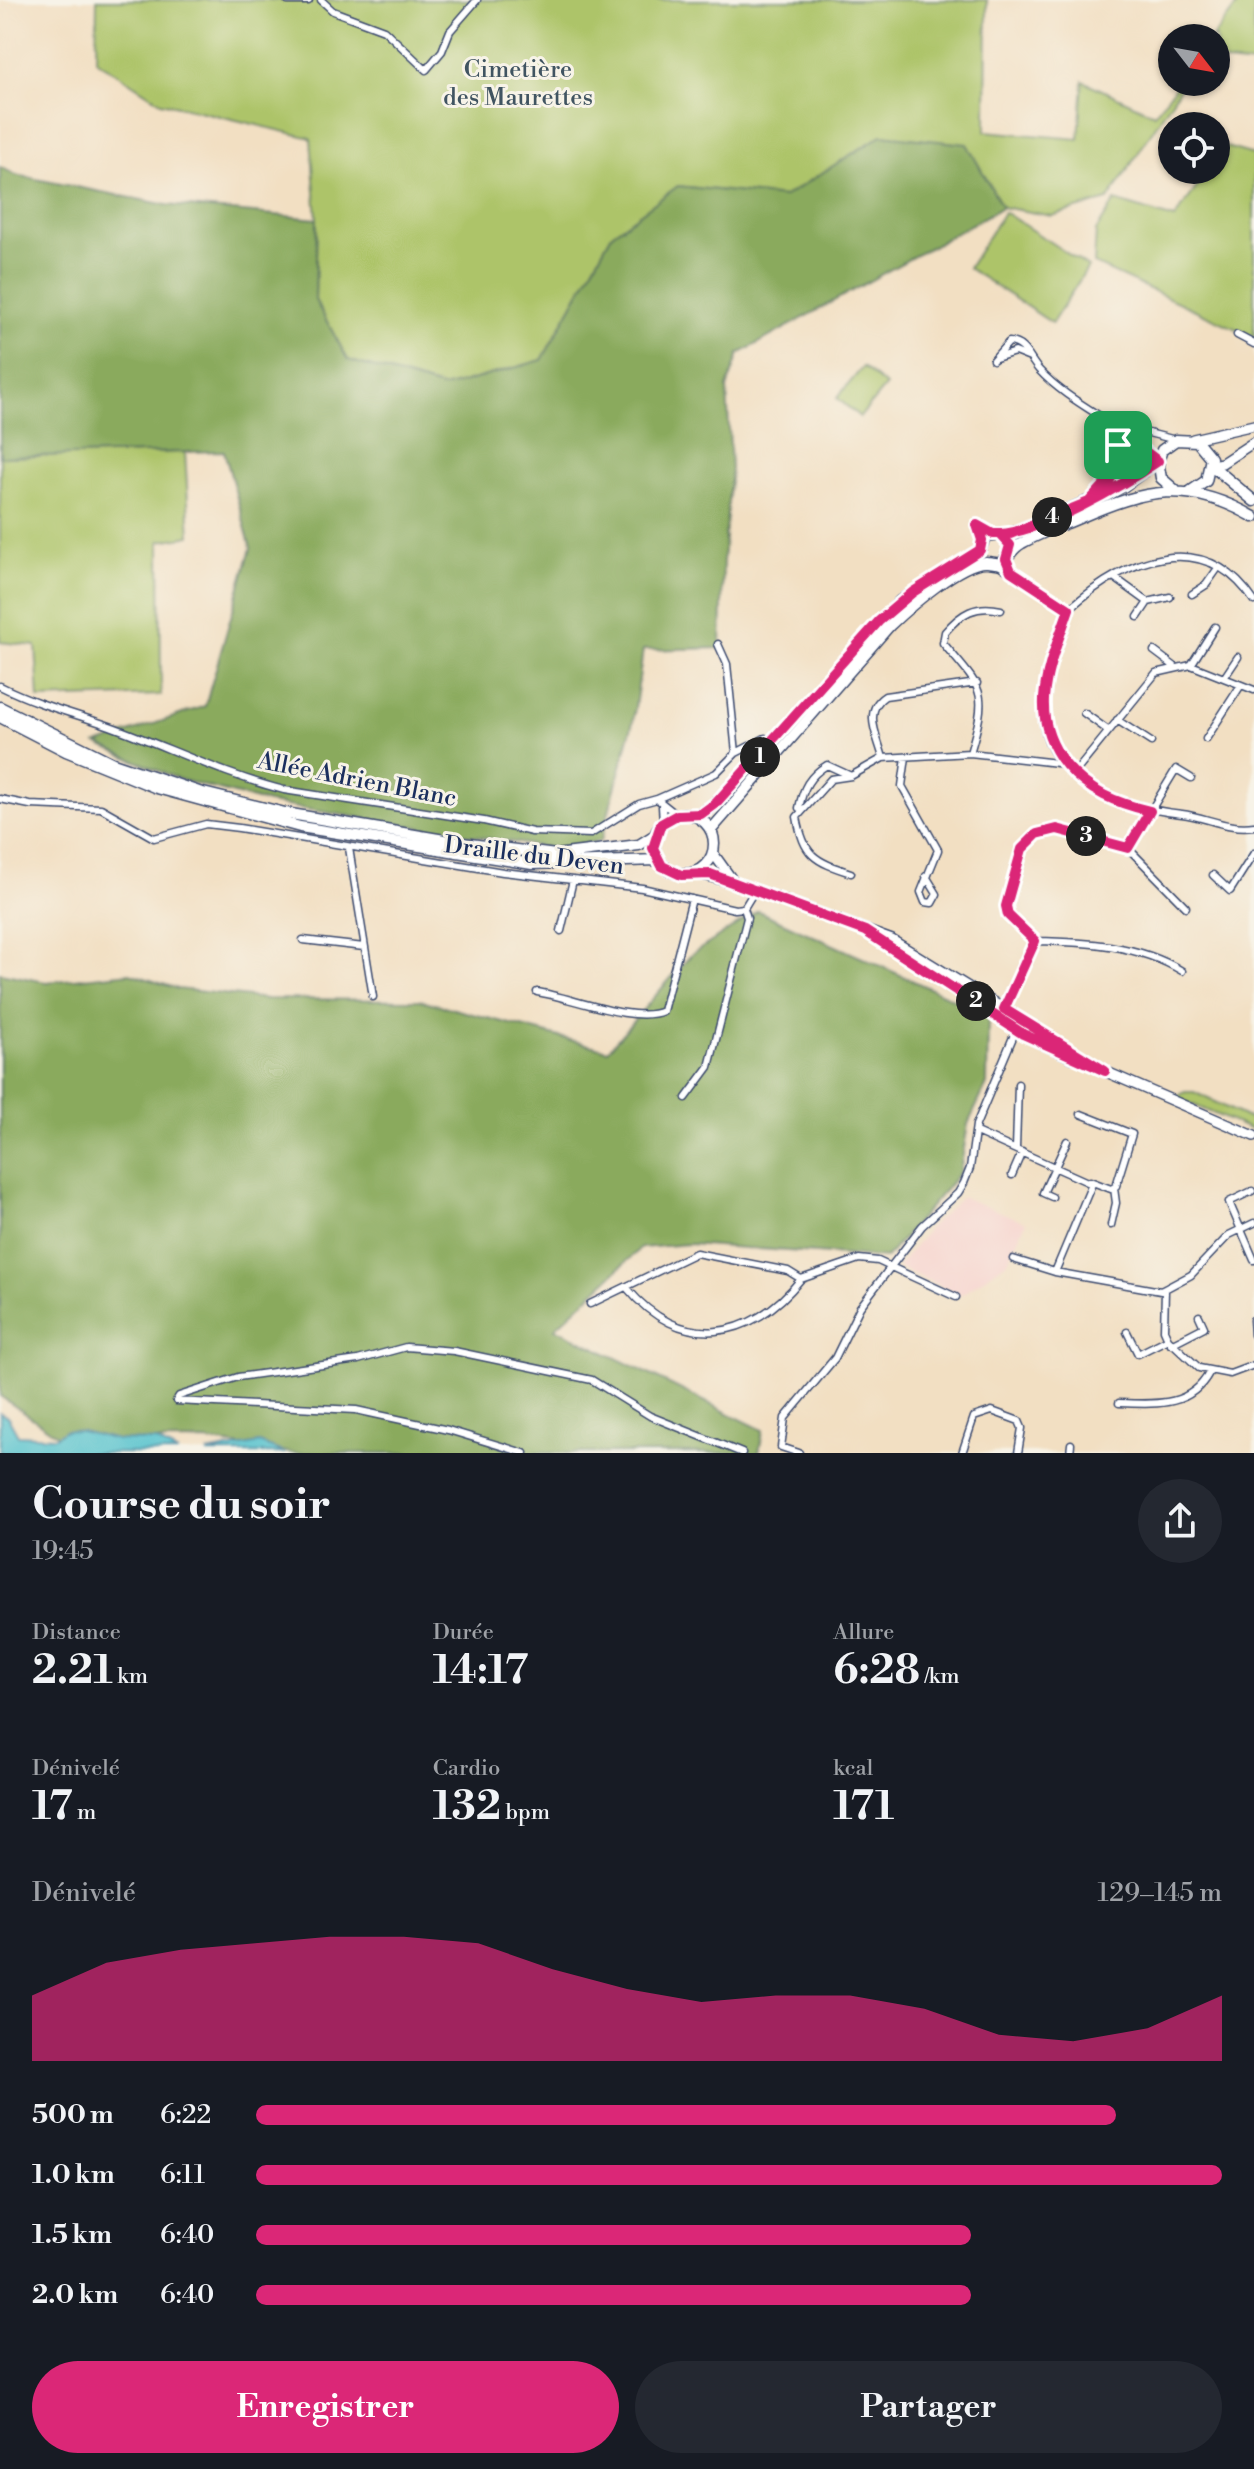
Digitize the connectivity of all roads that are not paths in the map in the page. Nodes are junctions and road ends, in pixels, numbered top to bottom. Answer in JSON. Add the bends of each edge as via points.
{"nodes":[{"id":1,"x":288,"y":0,"type":"edge"},
{"id":2,"x":308,"y":0,"type":"edge"},
{"id":3,"x":321,"y":0,"type":"edge"},
{"id":4,"x":477,"y":0,"type":"edge"},
{"id":5,"x":1237,"y":335,"type":"dead end"},
{"id":6,"x":1254,"y":344,"type":"edge"},
{"id":7,"x":1030,"y":358,"type":"junction"},
{"id":8,"x":1103,"y":420,"type":"junction"},
{"id":9,"x":1254,"y":425,"type":"edge"},
{"id":10,"x":1193,"y":439,"type":"junction"},
{"id":11,"x":1176,"y":440,"type":"junction"},
{"id":12,"x":1254,"y":442,"type":"edge"},
{"id":13,"x":1158,"y":460,"type":"junction"},
{"id":14,"x":1211,"y":465,"type":"junction"},
{"id":15,"x":1175,"y":490,"type":"junction"},
{"id":16,"x":1191,"y":491,"type":"junction"},
{"id":17,"x":1254,"y":501,"type":"edge"},
{"id":18,"x":1089,"y":502,"type":"junction"},
{"id":19,"x":1254,"y":517,"type":"edge"},
{"id":20,"x":996,"y":534,"type":"junction"},
{"id":21,"x":981,"y":545,"type":"junction"},
{"id":22,"x":1000,"y":559,"type":"junction"},
{"id":23,"x":1218,"y":568,"type":"junction"},
{"id":24,"x":1011,"y":571,"type":"junction"},
{"id":25,"x":1115,"y":578,"type":"junction"},
{"id":26,"x":1192,"y":594,"type":"dead end"},
{"id":27,"x":1170,"y":597,"type":"dead end"},
{"id":28,"x":1254,"y":601,"type":"edge"},
{"id":29,"x":1148,"y":602,"type":"junction"},
{"id":30,"x":1069,"y":609,"type":"junction"},
{"id":31,"x":1001,"y":610,"type":"dead end"},
{"id":32,"x":1138,"y":617,"type":"dead end"},
{"id":33,"x":1215,"y":627,"type":"dead end"},
{"id":34,"x":718,"y":644,"type":"dead end"},
{"id":35,"x":1154,"y":651,"type":"dead end"},
{"id":36,"x":1238,"y":657,"type":"dead end"},
{"id":37,"x":1191,"y":665,"type":"junction"},
{"id":38,"x":1174,"y":666,"type":"junction"},
{"id":39,"x":1224,"y":678,"type":"junction"},
{"id":40,"x":977,"y":683,"type":"junction"},
{"id":41,"x":1241,"y":685,"type":"junction"},
{"id":42,"x":0,"y":686,"type":"edge"},
{"id":43,"x":1254,"y":690,"type":"edge"},
{"id":44,"x":0,"y":707,"type":"edge"},
{"id":45,"x":1084,"y":713,"type":"dead end"},
{"id":46,"x":0,"y":717,"type":"edge"},
{"id":47,"x":1117,"y":720,"type":"junction"},
{"id":48,"x":1109,"y":731,"type":"junction"},
{"id":49,"x":765,"y":738,"type":"dead end"},
{"id":50,"x":1206,"y":739,"type":"dead end"},
{"id":51,"x":1151,"y":742,"type":"dead end"},
{"id":52,"x":736,"y":753,"type":"junction"},
{"id":53,"x":970,"y":753,"type":"junction"},
{"id":54,"x":906,"y":757,"type":"junction"},
{"id":55,"x":883,"y":758,"type":"junction"},
{"id":56,"x":1066,"y":764,"type":"junction"},
{"id":57,"x":1074,"y":774,"type":"junction"},
{"id":58,"x":851,"y":776,"type":"junction"},
{"id":59,"x":1191,"y":778,"type":"dead end"},
{"id":60,"x":0,"y":799,"type":"edge"},
{"id":61,"x":657,"y":799,"type":"junction"},
{"id":62,"x":662,"y":806,"type":"junction"},
{"id":63,"x":1150,"y":811,"type":"junction"},
{"id":64,"x":798,"y":813,"type":"junction"},
{"id":65,"x":677,"y":815,"type":"junction"},
{"id":66,"x":691,"y":815,"type":"junction"},
{"id":67,"x":663,"y":823,"type":"junction"},
{"id":68,"x":1254,"y":826,"type":"edge"},
{"id":69,"x":711,"y":830,"type":"junction"},
{"id":70,"x":655,"y":835,"type":"junction"},
{"id":71,"x":349,"y":848,"type":"junction"},
{"id":72,"x":1128,"y":848,"type":"junction"},
{"id":73,"x":713,"y":853,"type":"junction"},
{"id":74,"x":1254,"y":853,"type":"edge"},
{"id":75,"x":658,"y":860,"type":"junction"},
{"id":76,"x":695,"y":873,"type":"junction"},
{"id":77,"x":851,"y":873,"type":"dead end"},
{"id":78,"x":1213,"y":875,"type":"dead end"},
{"id":79,"x":926,"y":876,"type":"dead end"},
{"id":80,"x":573,"y":880,"type":"junction"},
{"id":81,"x":735,"y":883,"type":"junction"},
{"id":82,"x":755,"y":890,"type":"junction"},
{"id":83,"x":692,"y":899,"type":"junction"},
{"id":84,"x":1186,"y":907,"type":"dead end"},
{"id":85,"x":744,"y":908,"type":"junction"},
{"id":86,"x":561,"y":931,"type":"dead end"},
{"id":87,"x":303,"y":940,"type":"dead end"},
{"id":88,"x":1035,"y":941,"type":"junction"},
{"id":89,"x":364,"y":947,"type":"junction"},
{"id":90,"x":1182,"y":971,"type":"dead end"},
{"id":91,"x":537,"y":992,"type":"dead end"},
{"id":92,"x":373,"y":997,"type":"dead end"},
{"id":93,"x":1001,"y":1011,"type":"junction"},
{"id":94,"x":1023,"y":1030,"type":"junction"},
{"id":95,"x":1018,"y":1084,"type":"dead end"},
{"id":96,"x":686,"y":1098,"type":"dead end"},
{"id":97,"x":1081,"y":1114,"type":"dead end"},
{"id":98,"x":976,"y":1132,"type":"junction"},
{"id":99,"x":1254,"y":1136,"type":"edge"},
{"id":100,"x":1067,"y":1141,"type":"dead end"},
{"id":101,"x":1019,"y":1151,"type":"junction"},
{"id":102,"x":1055,"y":1166,"type":"junction"},
{"id":103,"x":1012,"y":1175,"type":"dead end"},
{"id":104,"x":1090,"y":1181,"type":"junction"},
{"id":105,"x":1114,"y":1188,"type":"junction"},
{"id":106,"x":1252,"y":1191,"type":"dead end"},
{"id":107,"x":1052,"y":1197,"type":"dead end"},
{"id":108,"x":1254,"y":1223,"type":"edge"},
{"id":109,"x":1111,"y":1225,"type":"dead end"},
{"id":110,"x":1238,"y":1229,"type":"junction"},
{"id":111,"x":1013,"y":1259,"type":"dead end"},
{"id":112,"x":1254,"y":1260,"type":"edge"},
{"id":113,"x":889,"y":1268,"type":"junction"},
{"id":114,"x":1055,"y":1272,"type":"junction"},
{"id":115,"x":801,"y":1279,"type":"junction"},
{"id":116,"x":627,"y":1288,"type":"junction"},
{"id":117,"x":1165,"y":1290,"type":"junction"},
{"id":118,"x":956,"y":1297,"type":"dead end"},
{"id":119,"x":590,"y":1304,"type":"dead end"},
{"id":120,"x":1199,"y":1316,"type":"dead end"},
{"id":121,"x":1253,"y":1320,"type":"edge"},
{"id":122,"x":1127,"y":1332,"type":"dead end"},
{"id":123,"x":1254,"y":1335,"type":"edge"},
{"id":124,"x":1170,"y":1341,"type":"junction"},
{"id":125,"x":1254,"y":1365,"type":"edge"},
{"id":126,"x":1209,"y":1373,"type":"junction"},
{"id":127,"x":1119,"y":1403,"type":"dead end"},
{"id":128,"x":1071,"y":1444,"type":"dead end"},
{"id":129,"x":781,"y":1447,"type":"junction"},
{"id":130,"x":524,"y":1453,"type":"edge"},
{"id":131,"x":742,"y":1453,"type":"edge"},
{"id":132,"x":772,"y":1453,"type":"edge"},
{"id":133,"x":799,"y":1453,"type":"edge"},
{"id":134,"x":962,"y":1453,"type":"edge"},
{"id":135,"x":1018,"y":1453,"type":"edge"},
{"id":136,"x":1070,"y":1453,"type":"edge"}],
"edges":[{"from":1,"to":2,"type":"street"},
{"from":3,"to":4,"type":"street","via":[[333,11],[384,30],[426,70]]},
{"from":5,"to":6,"type":"street"},
{"from":7,"to":7,"type":"street","via":[[1021,346],[1009,342],[993,360],[1008,352]]},
{"from":7,"to":8,"type":"street","via":[[1040,372]]},
{"from":8,"to":11,"type":"street"},
{"from":8,"to":13,"type":"street"},
{"from":8,"to":18,"type":"street","via":[[1118,445],[1116,466]]},
{"from":9,"to":10,"type":"main road"},
{"from":10,"to":11,"type":"main road"},
{"from":10,"to":14,"type":"main road","via":[[1205,447]]},
{"from":11,"to":13,"type":"main road"},
{"from":12,"to":14,"type":"main road"},
{"from":13,"to":15,"type":"main road","via":[[1161,478]]},
{"from":13,"to":18,"type":"main road","via":[[1124,486]]},
{"from":14,"to":16,"type":"main road","via":[[1206,481]]},
{"from":14,"to":17,"type":"main road"},
{"from":15,"to":16,"type":"main road"},
{"from":15,"to":22,"type":"main road","via":[[1123,498],[1021,543]]},
{"from":16,"to":19,"type":"main road","via":[[1231,503]]},
{"from":18,"to":20,"type":"main road","via":[[1010,534]]},
{"from":20,"to":21,"type":"main road"},
{"from":20,"to":22,"type":"main road","via":[[1008,540]]},
{"from":21,"to":22,"type":"main road"},
{"from":21,"to":66,"type":"main road","via":[[900,601],[746,773],[716,803]]},
{"from":22,"to":24,"type":"street"},
{"from":22,"to":24,"type":"street"},
{"from":22,"to":69,"type":"main road","via":[[916,601],[890,625]]},
{"from":23,"to":25,"type":"street","via":[[1164,555],[1146,559]]},
{"from":23,"to":26,"type":"street"},
{"from":23,"to":28,"type":"street"},
{"from":24,"to":30,"type":"street"},
{"from":25,"to":29,"type":"street"},
{"from":25,"to":30,"type":"street"},
{"from":27,"to":29,"type":"street"},
{"from":29,"to":32,"type":"street"},
{"from":30,"to":56,"type":"street","via":[[1043,698],[1051,744]]},
{"from":31,"to":40,"type":"street","via":[[970,610],[945,632],[943,643]]},
{"from":33,"to":37,"type":"street"},
{"from":34,"to":52,"type":"street","via":[[727,664]]},
{"from":35,"to":38,"type":"street"},
{"from":36,"to":39,"type":"street"},
{"from":37,"to":38,"type":"street"},
{"from":37,"to":39,"type":"street"},
{"from":38,"to":47,"type":"street","via":[[1156,673]]},
{"from":39,"to":41,"type":"street"},
{"from":40,"to":53,"type":"street","via":[[979,723]]},
{"from":40,"to":55,"type":"street","via":[[877,701],[874,732]]},
{"from":41,"to":43,"type":"street"},
{"from":41,"to":50,"type":"street"},
{"from":42,"to":61,"type":"street","name":"Allée Adrien Blanc","via":[[257,783],[342,800],[532,832],[591,834],[639,804]]},
{"from":44,"to":70,"type":"main road","via":[[113,763],[285,813],[556,855],[639,845]]},
{"from":45,"to":48,"type":"street"},
{"from":46,"to":75,"type":"main road","via":[[157,788],[300,827],[532,864]]},
{"from":47,"to":48,"type":"street"},
{"from":47,"to":51,"type":"street"},
{"from":48,"to":57,"type":"street"},
{"from":49,"to":52,"type":"street","name":"Allée Adrien Blanc"},
{"from":52,"to":61,"type":"street","name":"Allée Adrien Blanc","via":[[716,773]]},
{"from":53,"to":54,"type":"street"},
{"from":53,"to":56,"type":"street"},
{"from":54,"to":55,"type":"street"},
{"from":54,"to":79,"type":"street","via":[[902,786],[938,850]]},
{"from":55,"to":58,"type":"street"},
{"from":56,"to":57,"type":"street"},
{"from":57,"to":63,"type":"street","via":[[1098,794]]},
{"from":58,"to":64,"type":"street","via":[[831,779]]},
{"from":58,"to":64,"type":"street","via":[[827,765],[813,773]]},
{"from":59,"to":63,"type":"street","via":[[1176,769]]},
{"from":60,"to":71,"type":"street","name":"Draille du Deven","via":[[101,808],[154,838],[206,824]]},
{"from":61,"to":62,"type":"street"},
{"from":62,"to":65,"type":"street"},
{"from":62,"to":67,"type":"street"},
{"from":63,"to":68,"type":"street","via":[[1191,815],[1237,829]]},
{"from":63,"to":72,"type":"street"},
{"from":64,"to":77,"type":"street","via":[[803,847],[822,864]]},
{"from":65,"to":66,"type":"main road"},
{"from":65,"to":67,"type":"main road"},
{"from":66,"to":69,"type":"main road"},
{"from":67,"to":70,"type":"main road"},
{"from":69,"to":73,"type":"main road"},
{"from":70,"to":75,"type":"main road"},
{"from":71,"to":80,"type":"street","name":"Draille du Deven"},
{"from":71,"to":89,"type":"street"},
{"from":72,"to":84,"type":"street"},
{"from":72,"to":88,"type":"street","via":[[1057,829],[1037,834],[1022,849],[1006,906],[1008,915]]},
{"from":73,"to":76,"type":"main road"},
{"from":73,"to":81,"type":"main road"},
{"from":74,"to":78,"type":"street","via":[[1230,891]]},
{"from":75,"to":76,"type":"main road","via":[[674,873]]},
{"from":76,"to":81,"type":"main road"},
{"from":80,"to":83,"type":"street","name":"Draille du Deven"},
{"from":80,"to":86,"type":"street"},
{"from":81,"to":82,"type":"main road"},
{"from":82,"to":85,"type":"street"},
{"from":82,"to":93,"type":"main road","via":[[909,948]]},
{"from":83,"to":85,"type":"street","name":"Draille du Deven"},
{"from":83,"to":91,"type":"street","via":[[663,1011],[619,1013]]},
{"from":85,"to":96,"type":"street","via":[[747,918],[709,1067]]},
{"from":87,"to":89,"type":"street"},
{"from":88,"to":90,"type":"street","via":[[1098,942]]},
{"from":88,"to":93,"type":"street"},
{"from":89,"to":92,"type":"street"},
{"from":93,"to":94,"type":"main road"},
{"from":94,"to":98,"type":"street"},
{"from":94,"to":99,"type":"main road"},
{"from":95,"to":101,"type":"street"},
{"from":97,"to":105,"type":"street","via":[[1132,1134]]},
{"from":98,"to":101,"type":"street"},
{"from":98,"to":113,"type":"street","via":[[970,1168],[958,1193],[922,1226]]},
{"from":100,"to":102,"type":"street"},
{"from":101,"to":102,"type":"street"},
{"from":101,"to":103,"type":"street"},
{"from":102,"to":104,"type":"street"},
{"from":102,"to":107,"type":"street","via":[[1043,1193]]},
{"from":104,"to":105,"type":"street"},
{"from":104,"to":114,"type":"street"},
{"from":105,"to":109,"type":"street"},
{"from":106,"to":110,"type":"street","via":[[1229,1202]]},
{"from":108,"to":110,"type":"street"},
{"from":110,"to":112,"type":"street"},
{"from":110,"to":117,"type":"street","via":[[1191,1275]]},
{"from":111,"to":114,"type":"street"},
{"from":113,"to":115,"type":"street","via":[[859,1259]]},
{"from":113,"to":118,"type":"street"},
{"from":113,"to":129,"type":"street","via":[[860,1307],[835,1358],[785,1418]]},
{"from":114,"to":117,"type":"street"},
{"from":115,"to":116,"type":"street","via":[[788,1271],[696,1253]]},
{"from":115,"to":116,"type":"street","via":[[762,1315],[720,1333],[703,1334],[643,1308]]},
{"from":116,"to":119,"type":"street"},
{"from":117,"to":124,"type":"street","via":[[1164,1330]]},
{"from":120,"to":124,"type":"street","via":[[1204,1327]]},
{"from":121,"to":123,"type":"street"},
{"from":122,"to":124,"type":"street","via":[[1138,1354]]},
{"from":124,"to":126,"type":"street"},
{"from":125,"to":126,"type":"street","via":[[1230,1374]]},
{"from":126,"to":127,"type":"street","via":[[1202,1386],[1180,1400]]},
{"from":128,"to":136,"type":"street"},
{"from":129,"to":132,"type":"street"},
{"from":129,"to":133,"type":"street"},
{"from":130,"to":131,"type":"street","via":[[356,1410],[178,1403],[179,1396],[238,1377],[358,1360],[406,1347],[454,1351],[592,1380],[650,1416]]},
{"from":134,"to":135,"type":"street","via":[[974,1417],[992,1411],[1019,1421]]}]}
